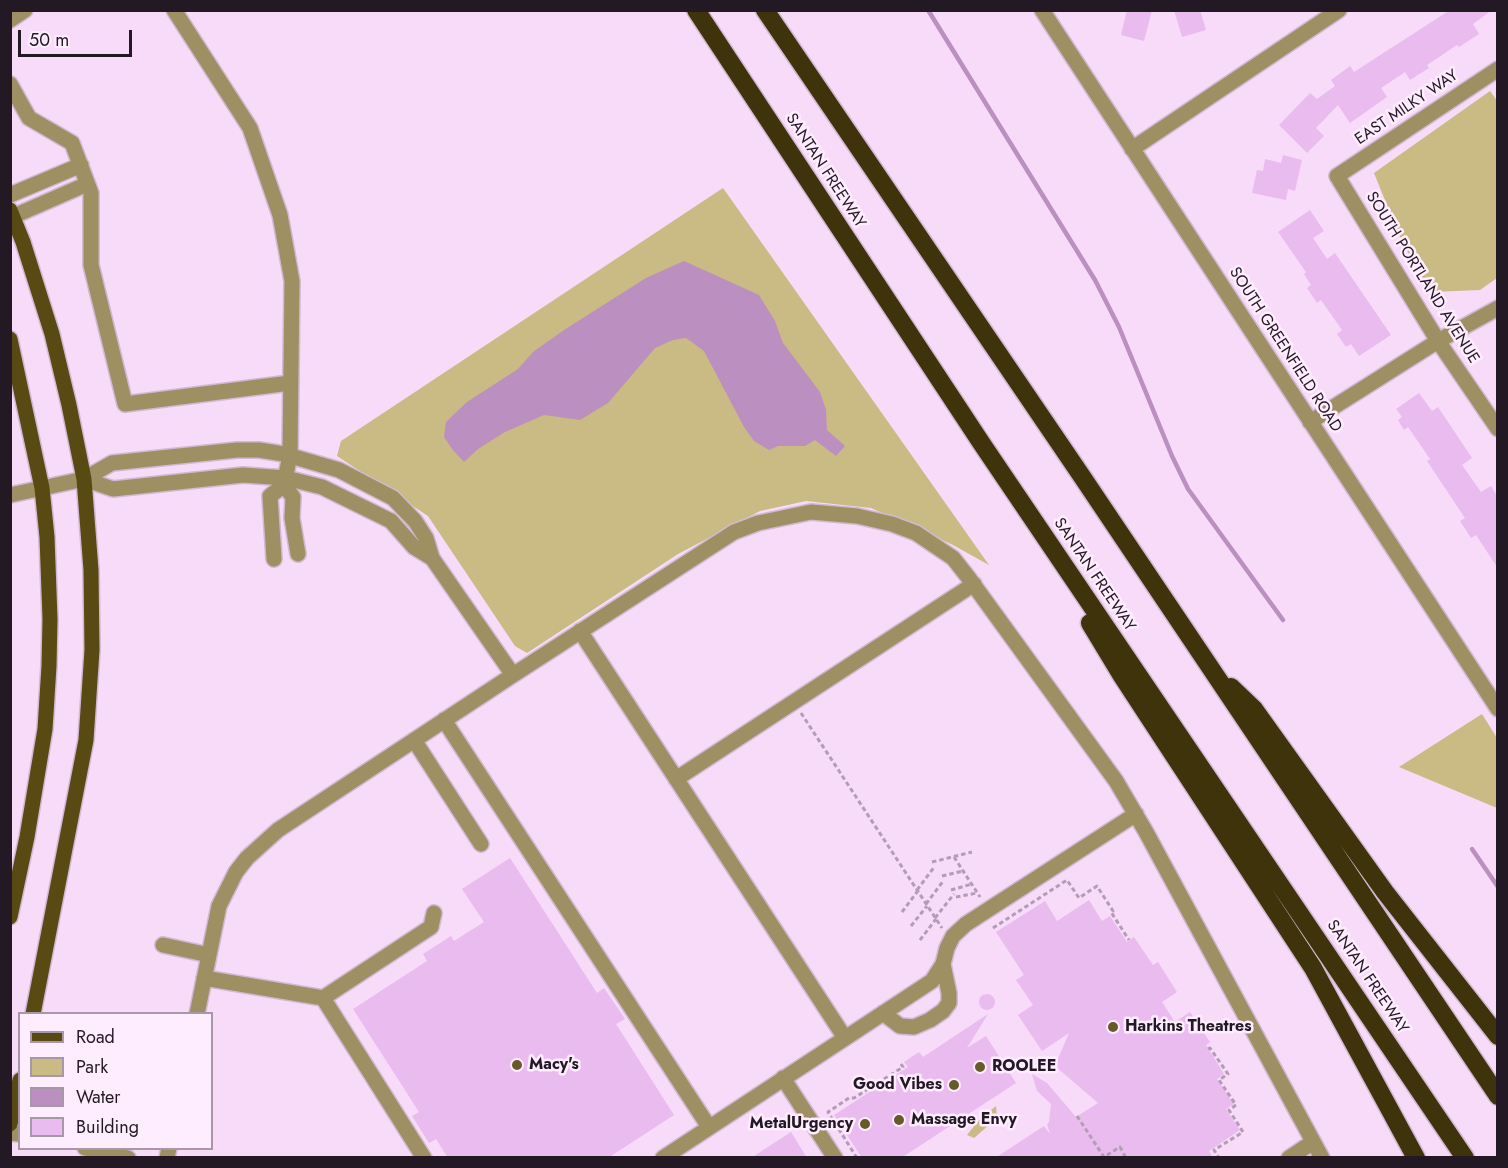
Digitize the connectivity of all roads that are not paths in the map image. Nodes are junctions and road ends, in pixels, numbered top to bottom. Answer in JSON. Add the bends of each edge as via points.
{"nodes":[{"id":1,"x":25,"y":10,"type":"edge"},
{"id":2,"x":174,"y":10,"type":"edge"},
{"id":3,"x":696,"y":10,"type":"edge"},
{"id":4,"x":765,"y":10,"type":"edge"},
{"id":5,"x":1042,"y":10,"type":"edge"},
{"id":6,"x":1339,"y":10,"type":"edge"},
{"id":7,"x":10,"y":20,"type":"edge"},
{"id":8,"x":1497,"y":69,"type":"edge"},
{"id":9,"x":10,"y":84,"type":"edge"},
{"id":10,"x":1132,"y":149,"type":"junction"},
{"id":11,"x":81,"y":165,"type":"junction"},
{"id":12,"x":1337,"y":176,"type":"joint"},
{"id":13,"x":87,"y":184,"type":"junction"},
{"id":14,"x":10,"y":195,"type":"edge"},
{"id":15,"x":12,"y":213,"type":"edge"},
{"id":16,"x":1497,"y":308,"type":"edge"},
{"id":17,"x":10,"y":339,"type":"edge"},
{"id":18,"x":1438,"y":341,"type":"junction"},
{"id":19,"x":291,"y":383,"type":"junction"},
{"id":20,"x":1310,"y":422,"type":"junction"},
{"id":21,"x":1497,"y":429,"type":"edge"},
{"id":22,"x":982,"y":444,"type":"junction"},
{"id":23,"x":290,"y":455,"type":"junction"},
{"id":24,"x":84,"y":479,"type":"junction"},
{"id":25,"x":285,"y":482,"type":"junction"},
{"id":26,"x":42,"y":488,"type":"junction"},
{"id":27,"x":10,"y":495,"type":"edge"},
{"id":28,"x":292,"y":518,"type":"junction"},
{"id":29,"x":271,"y":519,"type":"junction"},
{"id":30,"x":298,"y":554,"type":"dead end"},
{"id":31,"x":432,"y":558,"type":"junction"},
{"id":32,"x":274,"y":559,"type":"dead end"},
{"id":33,"x":974,"y":584,"type":"junction"},
{"id":34,"x":580,"y":631,"type":"junction"},
{"id":35,"x":1206,"y":663,"type":"junction"},
{"id":36,"x":513,"y":675,"type":"junction"},
{"id":37,"x":1497,"y":708,"type":"edge"},
{"id":38,"x":444,"y":720,"type":"junction"},
{"id":39,"x":414,"y":740,"type":"junction"},
{"id":40,"x":676,"y":779,"type":"junction"},
{"id":41,"x":1136,"y":814,"type":"junction"},
{"id":42,"x":481,"y":844,"type":"dead end"},
{"id":43,"x":434,"y":913,"type":"dead end"},
{"id":44,"x":10,"y":917,"type":"edge"},
{"id":45,"x":163,"y":945,"type":"dead end"},
{"id":46,"x":209,"y":955,"type":"junction"},
{"id":47,"x":943,"y":964,"type":"junction"},
{"id":48,"x":204,"y":978,"type":"junction"},
{"id":49,"x":323,"y":998,"type":"junction"},
{"id":50,"x":33,"y":1012,"type":"edge"},
{"id":51,"x":197,"y":1012,"type":"edge"},
{"id":52,"x":883,"y":1013,"type":"junction"},
{"id":53,"x":1497,"y":1036,"type":"edge"},
{"id":54,"x":845,"y":1038,"type":"junction"},
{"id":55,"x":783,"y":1078,"type":"junction"},
{"id":56,"x":18,"y":1090,"type":"edge"},
{"id":57,"x":1497,"y":1096,"type":"edge"},
{"id":58,"x":15,"y":1105,"type":"edge"},
{"id":59,"x":10,"y":1124,"type":"edge"},
{"id":60,"x":710,"y":1127,"type":"junction"},
{"id":61,"x":1313,"y":1142,"type":"junction"},
{"id":62,"x":90,"y":1150,"type":"edge"},
{"id":63,"x":128,"y":1158,"type":"edge"},
{"id":64,"x":424,"y":1158,"type":"edge"},
{"id":65,"x":663,"y":1158,"type":"edge"},
{"id":66,"x":835,"y":1158,"type":"edge"},
{"id":67,"x":1289,"y":1158,"type":"edge"},
{"id":68,"x":1322,"y":1158,"type":"edge"},
{"id":69,"x":1416,"y":1158,"type":"edge"},
{"id":70,"x":1465,"y":1158,"type":"edge"}],
"edges":[{"from":1,"to":7,"type":"street"},
{"from":2,"to":19,"type":"street","via":[[250,128],[280,215],[292,281]]},
{"from":3,"to":22,"type":"highway","name":"SANTAN FREEWAY"},
{"from":4,"to":35,"type":"highway"},
{"from":5,"to":10,"type":"street","name":"SOUTH GREENFIELD ROAD"},
{"from":6,"to":10,"type":"street"},
{"from":8,"to":12,"type":"street","name":"EAST MILKY WAY"},
{"from":9,"to":11,"type":"street","via":[[29,118],[72,143]]},
{"from":10,"to":20,"type":"street","name":"SOUTH GREENFIELD ROAD"},
{"from":11,"to":13,"type":"street"},
{"from":11,"to":14,"type":"street"},
{"from":12,"to":18,"type":"street","name":"SOUTH PORTLAND AVENUE"},
{"from":13,"to":15,"type":"street"},
{"from":13,"to":19,"type":"street","via":[[91,194],[91,265],[125,404]]},
{"from":15,"to":24,"type":"main road","via":[[52,334]]},
{"from":16,"to":18,"type":"street"},
{"from":17,"to":26,"type":"main road"},
{"from":18,"to":20,"type":"street"},
{"from":18,"to":21,"type":"street","name":"SOUTH PORTLAND AVENUE"},
{"from":19,"to":23,"type":"street"},
{"from":20,"to":37,"type":"street","name":"SOUTH GREENFIELD ROAD"},
{"from":22,"to":69,"type":"highway","via":[[1122,676],[1313,968]]},
{"from":22,"to":70,"type":"highway","name":"SANTAN FREEWAY"},
{"from":23,"to":24,"type":"street","via":[[237,450],[112,463]]},
{"from":23,"to":25,"type":"street"},
{"from":23,"to":31,"type":"street","via":[[339,470],[393,498],[415,521]]},
{"from":24,"to":25,"type":"street","via":[[113,489],[243,475]]},
{"from":24,"to":26,"type":"street"},
{"from":24,"to":50,"type":"main road","via":[[92,650],[86,740]]},
{"from":25,"to":28,"type":"street","via":[[292,497]]},
{"from":25,"to":29,"type":"street","via":[[270,496]]},
{"from":25,"to":31,"type":"street","via":[[322,487],[392,521],[414,547]]},
{"from":26,"to":27,"type":"street"},
{"from":26,"to":44,"type":"main road","via":[[50,619],[45,729]]},
{"from":28,"to":29,"type":"street"},
{"from":28,"to":30,"type":"street"},
{"from":29,"to":32,"type":"street"},
{"from":31,"to":36,"type":"street"},
{"from":33,"to":34,"type":"street","via":[[953,558],[916,533],[857,516],[811,512],[734,532]]},
{"from":33,"to":40,"type":"street"},
{"from":33,"to":41,"type":"street"},
{"from":34,"to":36,"type":"street"},
{"from":34,"to":40,"type":"street"},
{"from":35,"to":53,"type":"highway","via":[[1254,709],[1385,892]]},
{"from":35,"to":57,"type":"highway"},
{"from":36,"to":38,"type":"street"},
{"from":38,"to":39,"type":"street"},
{"from":38,"to":60,"type":"street"},
{"from":39,"to":42,"type":"street"},
{"from":39,"to":46,"type":"street","via":[[278,830],[247,858],[219,906]]},
{"from":40,"to":54,"type":"street"},
{"from":41,"to":47,"type":"street","via":[[966,924],[953,936]]},
{"from":41,"to":61,"type":"street"},
{"from":43,"to":49,"type":"street","via":[[431,927]]},
{"from":45,"to":46,"type":"street"},
{"from":46,"to":48,"type":"street"},
{"from":47,"to":52,"type":"street","via":[[932,981]]},
{"from":47,"to":52,"type":"street","via":[[950,1003],[943,1011],[914,1027],[900,1026]]},
{"from":48,"to":49,"type":"street"},
{"from":48,"to":51,"type":"street"},
{"from":49,"to":64,"type":"street"},
{"from":52,"to":54,"type":"street"},
{"from":54,"to":55,"type":"street"},
{"from":55,"to":60,"type":"street"},
{"from":55,"to":66,"type":"street"},
{"from":56,"to":58,"type":"main road"},
{"from":58,"to":59,"type":"main road"},
{"from":60,"to":65,"type":"street"},
{"from":61,"to":67,"type":"street"},
{"from":61,"to":68,"type":"street"},
{"from":62,"to":63,"type":"street"}]}
